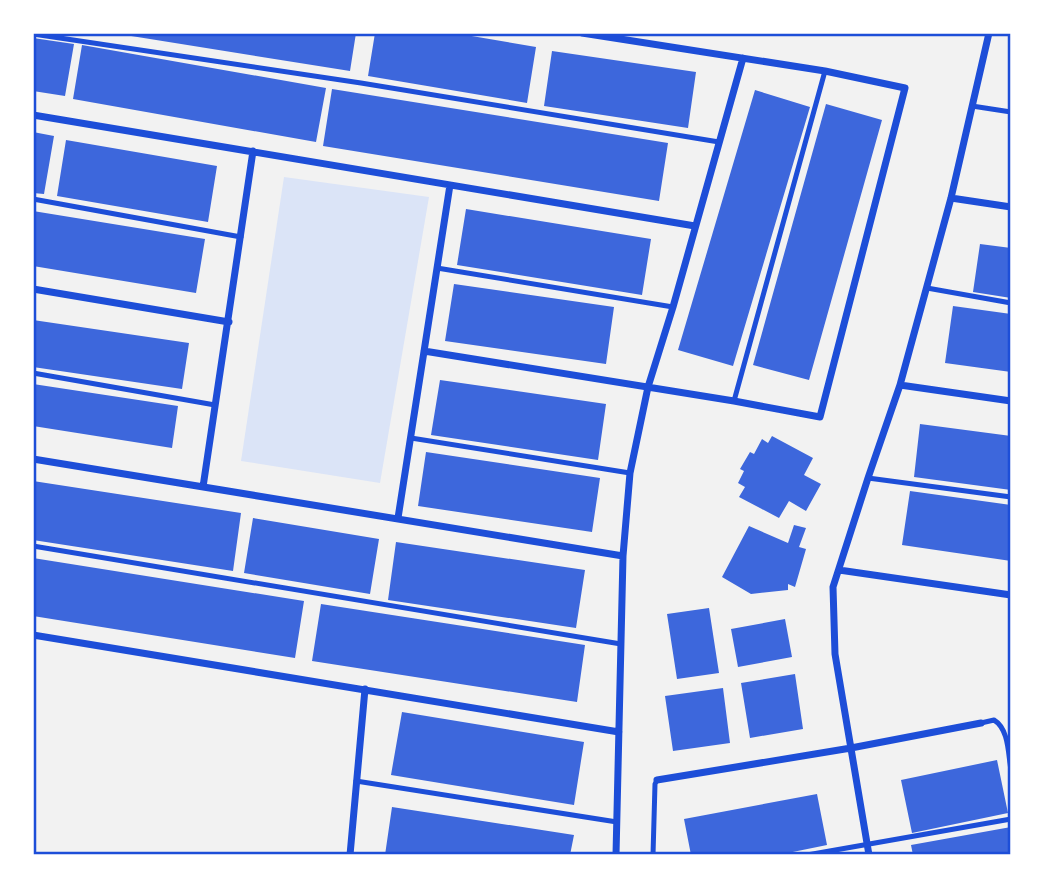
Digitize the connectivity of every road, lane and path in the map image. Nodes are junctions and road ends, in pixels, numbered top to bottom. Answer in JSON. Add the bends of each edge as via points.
{"nodes":[{"id":1,"x":33,"y":33,"type":"edge"},
{"id":2,"x":582,"y":33,"type":"edge"},
{"id":3,"x":989,"y":33,"type":"edge"},
{"id":4,"x":743,"y":58,"type":"junction"},
{"id":5,"x":825,"y":71,"type":"junction"},
{"id":6,"x":972,"y":106,"type":"junction"},
{"id":7,"x":1011,"y":112,"type":"edge"},
{"id":8,"x":33,"y":115,"type":"edge"},
{"id":9,"x":719,"y":142,"type":"junction"},
{"id":10,"x":253,"y":151,"type":"junction"},
{"id":11,"x":450,"y":185,"type":"junction"},
{"id":12,"x":951,"y":198,"type":"junction"},
{"id":13,"x":33,"y":199,"type":"edge"},
{"id":14,"x":1011,"y":207,"type":"edge"},
{"id":15,"x":695,"y":226,"type":"junction"},
{"id":16,"x":241,"y":237,"type":"junction"},
{"id":17,"x":437,"y":268,"type":"junction"},
{"id":18,"x":927,"y":288,"type":"junction"},
{"id":19,"x":33,"y":289,"type":"edge"},
{"id":20,"x":1011,"y":303,"type":"edge"},
{"id":21,"x":673,"y":307,"type":"junction"},
{"id":22,"x":229,"y":322,"type":"junction"},
{"id":23,"x":424,"y":351,"type":"junction"},
{"id":24,"x":33,"y":373,"type":"edge"},
{"id":25,"x":900,"y":385,"type":"junction"},
{"id":26,"x":648,"y":387,"type":"junction"},
{"id":27,"x":734,"y":401,"type":"junction"},
{"id":28,"x":1011,"y":401,"type":"edge"},
{"id":29,"x":215,"y":405,"type":"junction"},
{"id":30,"x":411,"y":438,"type":"junction"},
{"id":31,"x":33,"y":459,"type":"edge"},
{"id":32,"x":630,"y":473,"type":"junction"},
{"id":33,"x":868,"y":478,"type":"junction"},
{"id":34,"x":203,"y":486,"type":"junction"},
{"id":35,"x":1011,"y":497,"type":"edge"},
{"id":36,"x":398,"y":518,"type":"junction"},
{"id":37,"x":33,"y":546,"type":"edge"},
{"id":38,"x":622,"y":556,"type":"junction"},
{"id":39,"x":839,"y":570,"type":"junction"},
{"id":40,"x":1011,"y":595,"type":"edge"},
{"id":41,"x":33,"y":635,"type":"edge"},
{"id":42,"x":621,"y":644,"type":"junction"},
{"id":43,"x":365,"y":689,"type":"junction"},
{"id":44,"x":981,"y":723,"type":"joint"},
{"id":45,"x":619,"y":732,"type":"junction"},
{"id":46,"x":851,"y":748,"type":"junction"},
{"id":47,"x":1011,"y":770,"type":"edge"},
{"id":48,"x":657,"y":780,"type":"joint"},
{"id":49,"x":356,"y":781,"type":"junction"},
{"id":50,"x":1011,"y":818,"type":"edge"},
{"id":51,"x":617,"y":822,"type":"junction"},
{"id":52,"x":867,"y":844,"type":"junction"},
{"id":53,"x":350,"y":855,"type":"edge"},
{"id":54,"x":616,"y":855,"type":"edge"},
{"id":55,"x":653,"y":855,"type":"edge"},
{"id":56,"x":807,"y":855,"type":"edge"},
{"id":57,"x":869,"y":855,"type":"edge"}],
"edges":[{"from":1,"to":9,"type":"lane"},
{"from":2,"to":4,"type":"street"},
{"from":3,"to":6,"type":"street"},
{"from":4,"to":5,"type":"street"},
{"from":4,"to":9,"type":"street"},
{"from":5,"to":27,"type":"lane"},
{"from":5,"to":27,"type":"street","via":[[905,88],[820,417]]},
{"from":6,"to":7,"type":"lane"},
{"from":6,"to":12,"type":"street"},
{"from":8,"to":10,"type":"street"},
{"from":9,"to":15,"type":"street"},
{"from":10,"to":11,"type":"street"},
{"from":10,"to":16,"type":"street"},
{"from":11,"to":15,"type":"street"},
{"from":11,"to":17,"type":"street"},
{"from":12,"to":14,"type":"street"},
{"from":12,"to":18,"type":"street"},
{"from":13,"to":16,"type":"lane"},
{"from":15,"to":21,"type":"street"},
{"from":16,"to":22,"type":"street"},
{"from":17,"to":21,"type":"lane"},
{"from":17,"to":23,"type":"street"},
{"from":18,"to":20,"type":"lane"},
{"from":18,"to":25,"type":"street"},
{"from":19,"to":22,"type":"street"},
{"from":21,"to":26,"type":"street"},
{"from":22,"to":29,"type":"street"},
{"from":23,"to":26,"type":"street"},
{"from":23,"to":30,"type":"street"},
{"from":24,"to":29,"type":"lane"},
{"from":25,"to":28,"type":"street"},
{"from":25,"to":33,"type":"street"},
{"from":26,"to":27,"type":"street"},
{"from":26,"to":32,"type":"street"},
{"from":29,"to":34,"type":"street"},
{"from":30,"to":32,"type":"lane"},
{"from":30,"to":36,"type":"street"},
{"from":31,"to":34,"type":"street"},
{"from":32,"to":38,"type":"street"},
{"from":33,"to":35,"type":"lane"},
{"from":33,"to":39,"type":"street"},
{"from":34,"to":36,"type":"street"},
{"from":36,"to":38,"type":"street"},
{"from":37,"to":42,"type":"lane"},
{"from":38,"to":42,"type":"street"},
{"from":39,"to":40,"type":"street"},
{"from":39,"to":46,"type":"street","via":[[834,587],[835,654]]},
{"from":41,"to":43,"type":"street"},
{"from":42,"to":45,"type":"street"},
{"from":43,"to":45,"type":"street"},
{"from":43,"to":49,"type":"street"},
{"from":44,"to":46,"type":"street"},
{"from":44,"to":47,"type":"lane","via":[[994,720],[1000,724]]},
{"from":45,"to":51,"type":"street"},
{"from":46,"to":48,"type":"street"},
{"from":46,"to":52,"type":"street"},
{"from":48,"to":55,"type":"lane"},
{"from":49,"to":51,"type":"lane"},
{"from":49,"to":53,"type":"street"},
{"from":50,"to":52,"type":"lane"},
{"from":51,"to":54,"type":"street"},
{"from":52,"to":56,"type":"lane"},
{"from":52,"to":57,"type":"street"}]}
